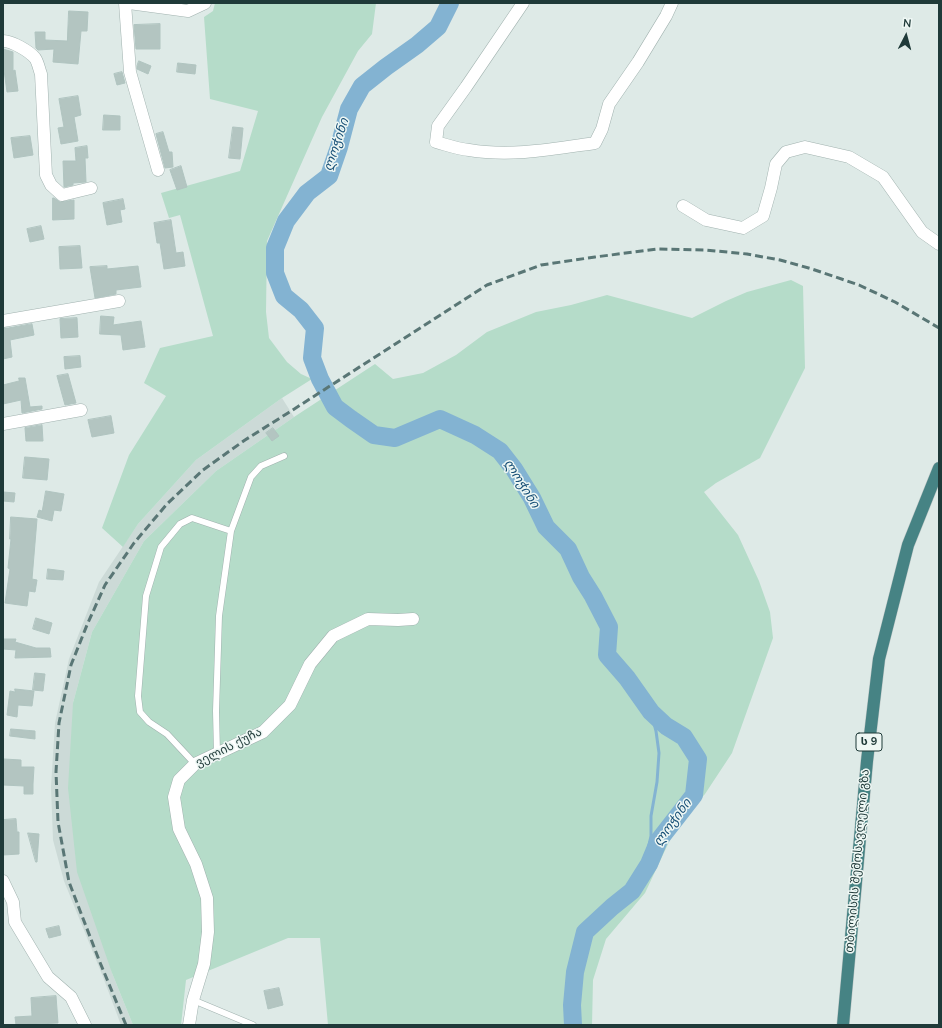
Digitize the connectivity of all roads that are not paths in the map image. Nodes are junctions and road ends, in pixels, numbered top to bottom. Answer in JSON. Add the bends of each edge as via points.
{"nodes":[{"id":1,"x":125,"y":3,"type":"edge"},
{"id":2,"x":128,"y":3,"type":"edge"},
{"id":3,"x":205,"y":3,"type":"edge"},
{"id":4,"x":523,"y":3,"type":"edge"},
{"id":5,"x":672,"y":3,"type":"edge"},
{"id":6,"x":3,"y":41,"type":"edge"},
{"id":7,"x":158,"y":170,"type":"dead end"},
{"id":8,"x":91,"y":188,"type":"dead end"},
{"id":9,"x":683,"y":206,"type":"dead end"},
{"id":10,"x":939,"y":244,"type":"edge"},
{"id":11,"x":119,"y":302,"type":"dead end"},
{"id":12,"x":3,"y":321,"type":"edge"},
{"id":13,"x":80,"y":410,"type":"dead end"},
{"id":14,"x":3,"y":424,"type":"edge"},
{"id":15,"x":284,"y":456,"type":"dead end"},
{"id":16,"x":939,"y":468,"type":"edge"},
{"id":17,"x":231,"y":531,"type":"junction"},
{"id":18,"x":414,"y":619,"type":"dead end"},
{"id":19,"x":217,"y":753,"type":"junction"},
{"id":20,"x":195,"y":764,"type":"junction"},
{"id":21,"x":3,"y":881,"type":"edge"},
{"id":22,"x":194,"y":1000,"type":"junction"},
{"id":23,"x":85,"y":1025,"type":"edge"},
{"id":24,"x":189,"y":1025,"type":"edge"},
{"id":25,"x":253,"y":1025,"type":"edge"},
{"id":26,"x":843,"y":1025,"type":"edge"}],
"edges":[{"from":1,"to":7,"type":"street","via":[[130,72]]},
{"from":2,"to":3,"type":"street","via":[[188,11]]},
{"from":4,"to":5,"type":"street","via":[[438,126],[436,142],[468,150],[506,153],[595,143],[609,104],[638,62]]},
{"from":6,"to":8,"type":"street","via":[[24,49],[35,59],[41,74],[46,175],[51,185],[62,195]]},
{"from":9,"to":10,"type":"street","via":[[706,220],[743,228],[763,216],[776,164],[786,152],[805,147],[849,157],[883,177],[922,232]]},
{"from":11,"to":12,"type":"street"},
{"from":13,"to":14,"type":"street"},
{"from":15,"to":17,"type":"lane","via":[[261,466],[251,477]]},
{"from":16,"to":26,"type":"highway","name":"თბილისის შემოსავლელი გზა","number":"ს 9","via":[[908,545],[880,659],[867,761]]},
{"from":17,"to":19,"type":"lane","via":[[219,616]]},
{"from":17,"to":20,"type":"lane","via":[[192,518],[180,524],[161,547],[146,596],[138,696],[140,712],[149,722],[167,734]]},
{"from":18,"to":19,"type":"street","name":"ველის ქუჩა","via":[[368,619],[333,636],[310,664],[290,705],[263,732]]},
{"from":19,"to":20,"type":"street","name":"ველის ქუჩა"},
{"from":20,"to":22,"type":"street","name":"ველის ქუჩა","via":[[179,780],[174,797],[179,829],[196,864],[207,898],[208,932],[204,964]]},
{"from":21,"to":23,"type":"street","via":[[13,902],[14,922],[48,977],[70,998]]},
{"from":22,"to":24,"type":"street","name":"ველის ქუჩა"},
{"from":22,"to":25,"type":"lane"}]}
